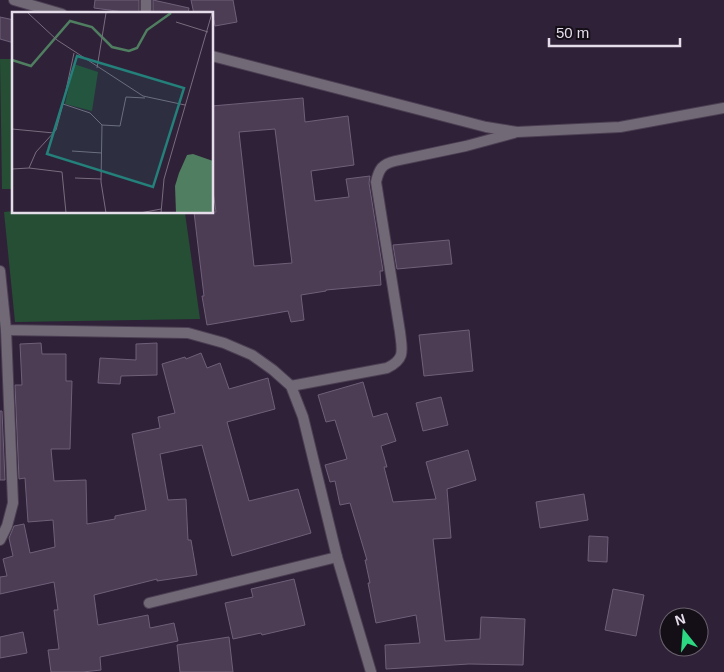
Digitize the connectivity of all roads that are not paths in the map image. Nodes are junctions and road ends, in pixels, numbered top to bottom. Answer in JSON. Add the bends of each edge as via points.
{"nodes":[{"id":1,"x":14,"y":0,"type":"edge"},
{"id":2,"x":55,"y":12,"type":"edge"},
{"id":3,"x":214,"y":57,"type":"edge"},
{"id":4,"x":724,"y":108,"type":"edge"},
{"id":5,"x":517,"y":132,"type":"junction"},
{"id":6,"x":0,"y":271,"type":"edge"},
{"id":7,"x":6,"y":330,"type":"junction"},
{"id":8,"x":291,"y":386,"type":"junction"},
{"id":9,"x":4,"y":527,"type":"edge"},
{"id":10,"x":0,"y":540,"type":"edge"},
{"id":11,"x":337,"y":557,"type":"junction"},
{"id":12,"x":149,"y":603,"type":"dead end"},
{"id":13,"x":371,"y":672,"type":"edge"}],
"edges":[{"from":1,"to":2,"type":"street"},
{"from":3,"to":5,"type":"street","via":[[486,127]]},
{"from":4,"to":5,"type":"street","via":[[620,127]]},
{"from":5,"to":8,"type":"street","via":[[395,160],[381,167],[376,182],[400,332],[401,357],[387,368]]},
{"from":6,"to":7,"type":"street"},
{"from":7,"to":8,"type":"street","via":[[188,333],[224,342],[252,355]]},
{"from":7,"to":9,"type":"street","via":[[14,488],[13,503]]},
{"from":8,"to":11,"type":"street","via":[[303,417]]},
{"from":9,"to":10,"type":"street"},
{"from":11,"to":12,"type":"street"},
{"from":11,"to":13,"type":"street"}]}
